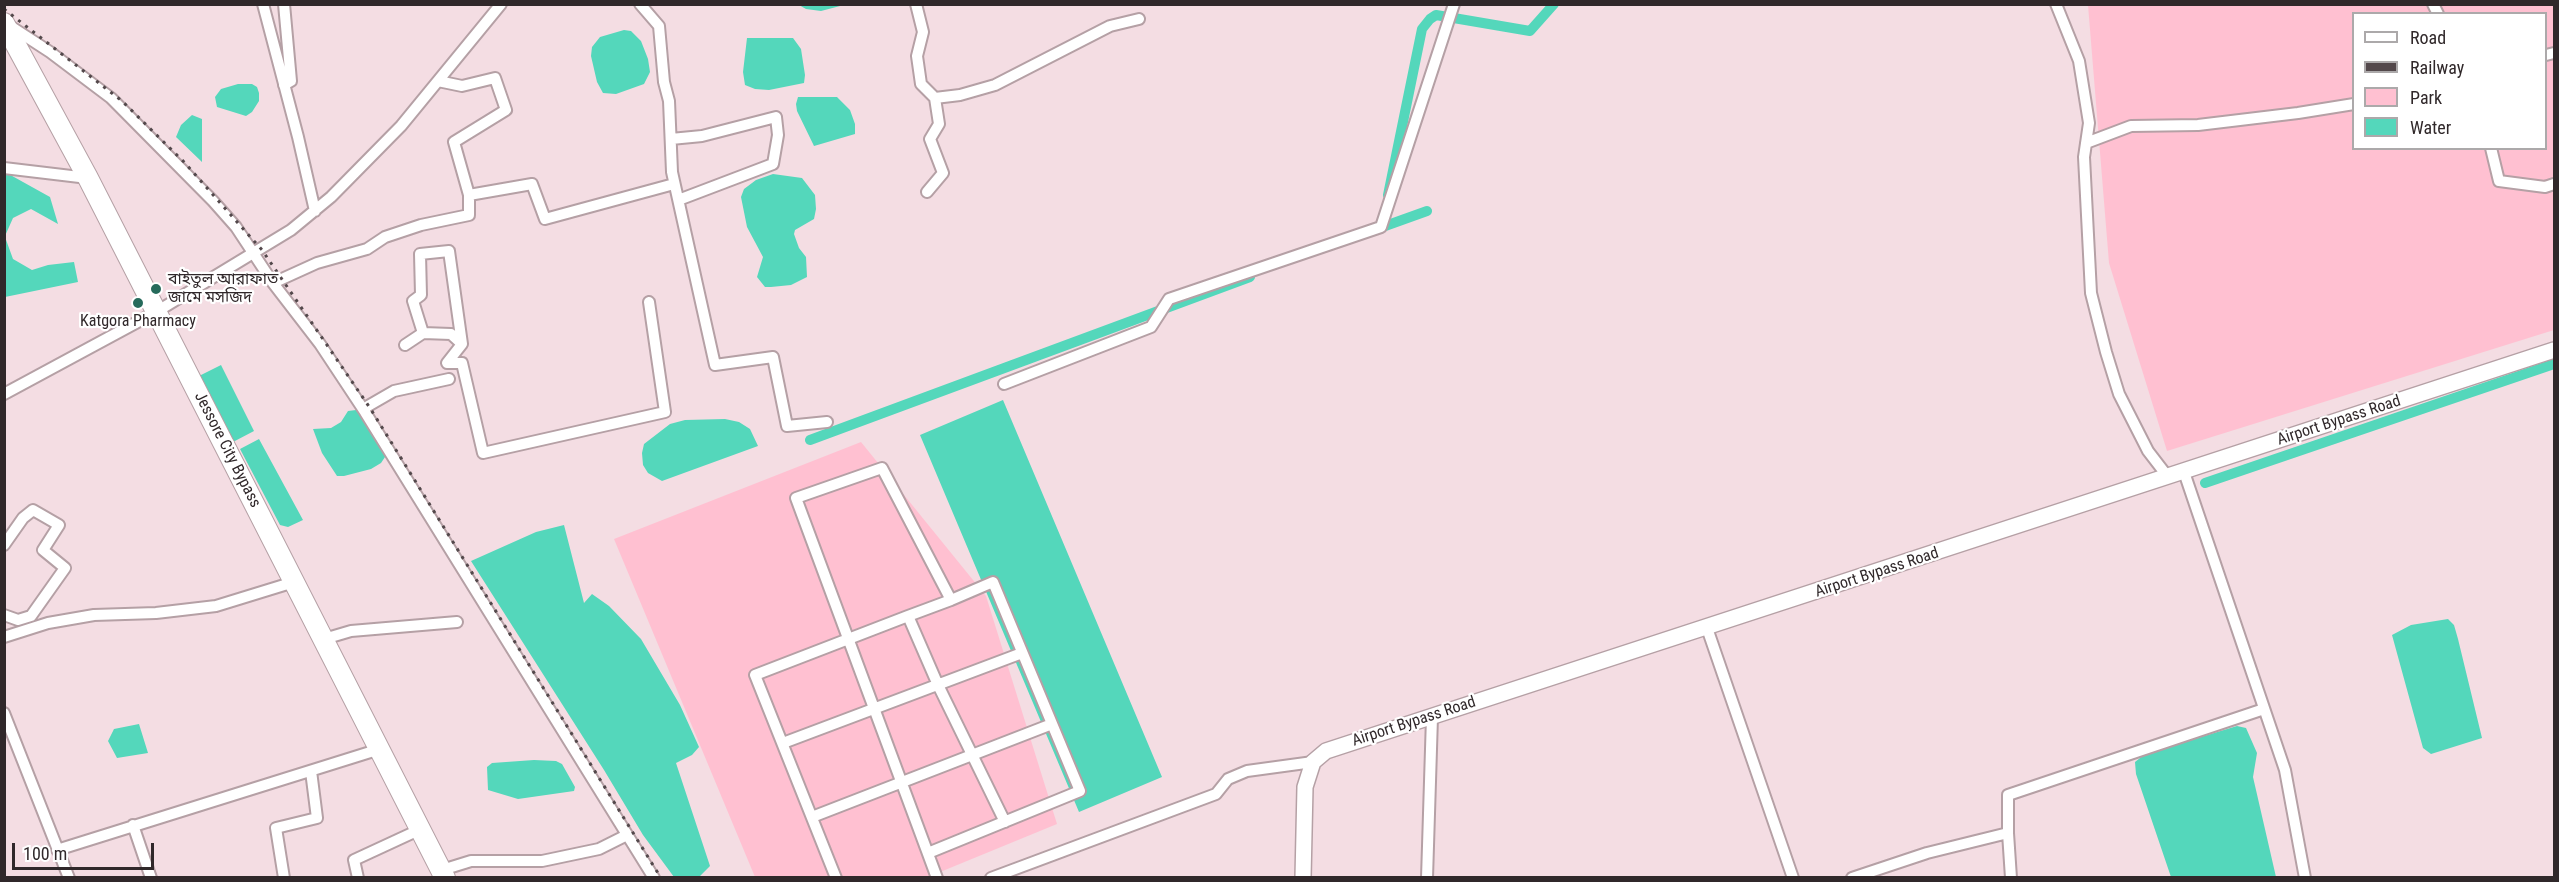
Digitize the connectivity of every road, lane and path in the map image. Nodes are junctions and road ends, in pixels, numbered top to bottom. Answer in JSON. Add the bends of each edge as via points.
{"nodes":[{"id":1,"x":263,"y":4,"type":"edge"},
{"id":2,"x":284,"y":4,"type":"edge"},
{"id":3,"x":501,"y":4,"type":"edge"},
{"id":4,"x":640,"y":4,"type":"edge"},
{"id":5,"x":916,"y":4,"type":"edge"},
{"id":6,"x":1454,"y":4,"type":"edge"},
{"id":7,"x":2056,"y":4,"type":"edge"},
{"id":8,"x":1139,"y":19,"type":"dead end"},
{"id":9,"x":4,"y":23,"type":"edge"},
{"id":10,"x":438,"y":81,"type":"junction"},
{"id":11,"x":284,"y":85,"type":"junction"},
{"id":12,"x":935,"y":99,"type":"junction"},
{"id":13,"x":2352,"y":104,"type":"edge"},
{"id":14,"x":671,"y":139,"type":"junction"},
{"id":15,"x":2086,"y":142,"type":"junction"},
{"id":16,"x":2491,"y":150,"type":"edge"},
{"id":17,"x":4,"y":168,"type":"edge"},
{"id":18,"x":88,"y":178,"type":"junction"},
{"id":19,"x":674,"y":184,"type":"junction"},
{"id":20,"x":2554,"y":184,"type":"edge"},
{"id":21,"x":927,"y":192,"type":"dead end"},
{"id":22,"x":470,"y":195,"type":"junction"},
{"id":23,"x":681,"y":199,"type":"dead end"},
{"id":24,"x":315,"y":211,"type":"junction"},
{"id":25,"x":255,"y":254,"type":"junction"},
{"id":26,"x":273,"y":283,"type":"junction"},
{"id":27,"x":649,"y":302,"type":"dead end"},
{"id":28,"x":156,"y":312,"type":"junction"},
{"id":29,"x":423,"y":333,"type":"junction"},
{"id":30,"x":462,"y":344,"type":"junction"},
{"id":31,"x":405,"y":345,"type":"dead end"},
{"id":32,"x":2554,"y":350,"type":"edge"},
{"id":33,"x":449,"y":379,"type":"dead end"},
{"id":34,"x":1004,"y":384,"type":"dead end"},
{"id":35,"x":4,"y":394,"type":"edge"},
{"id":36,"x":368,"y":406,"type":"dead end"},
{"id":37,"x":827,"y":422,"type":"dead end"},
{"id":38,"x":2184,"y":472,"type":"junction"},
{"id":39,"x":2168,"y":477,"type":"junction"},
{"id":40,"x":4,"y":545,"type":"edge"},
{"id":41,"x":294,"y":582,"type":"junction"},
{"id":42,"x":951,"y":600,"type":"junction"},
{"id":43,"x":4,"y":615,"type":"edge"},
{"id":44,"x":908,"y":616,"type":"junction"},
{"id":45,"x":457,"y":622,"type":"dead end"},
{"id":46,"x":1707,"y":628,"type":"junction"},
{"id":47,"x":4,"y":637,"type":"edge"},
{"id":48,"x":848,"y":638,"type":"junction"},
{"id":49,"x":324,"y":639,"type":"junction"},
{"id":50,"x":1022,"y":653,"type":"junction"},
{"id":51,"x":938,"y":686,"type":"junction"},
{"id":52,"x":874,"y":707,"type":"junction"},
{"id":53,"x":2264,"y":709,"type":"junction"},
{"id":54,"x":4,"y":713,"type":"edge"},
{"id":55,"x":1432,"y":717,"type":"junction"},
{"id":56,"x":1052,"y":724,"type":"junction"},
{"id":57,"x":783,"y":743,"type":"junction"},
{"id":58,"x":380,"y":749,"type":"junction"},
{"id":59,"x":972,"y":755,"type":"junction"},
{"id":60,"x":1313,"y":762,"type":"junction"},
{"id":61,"x":311,"y":771,"type":"junction"},
{"id":62,"x":902,"y":782,"type":"junction"},
{"id":63,"x":812,"y":817,"type":"junction"},
{"id":64,"x":1005,"y":822,"type":"junction"},
{"id":65,"x":133,"y":825,"type":"junction"},
{"id":66,"x":421,"y":829,"type":"junction"},
{"id":67,"x":2008,"y":833,"type":"junction"},
{"id":68,"x":627,"y":835,"type":"junction"},
{"id":69,"x":57,"y":850,"type":"junction"},
{"id":70,"x":928,"y":853,"type":"junction"},
{"id":71,"x":443,"y":874,"type":"edge"},
{"id":72,"x":69,"y":878,"type":"edge"},
{"id":73,"x":152,"y":878,"type":"edge"},
{"id":74,"x":284,"y":878,"type":"edge"},
{"id":75,"x":358,"y":878,"type":"edge"},
{"id":76,"x":654,"y":878,"type":"edge"},
{"id":77,"x":836,"y":878,"type":"edge"},
{"id":78,"x":937,"y":878,"type":"edge"},
{"id":79,"x":990,"y":878,"type":"edge"},
{"id":80,"x":1303,"y":878,"type":"edge"},
{"id":81,"x":1427,"y":878,"type":"edge"},
{"id":82,"x":1793,"y":878,"type":"edge"},
{"id":83,"x":1852,"y":878,"type":"edge"},
{"id":84,"x":2011,"y":878,"type":"edge"},
{"id":85,"x":2305,"y":878,"type":"edge"}],
"edges":[{"from":1,"to":11,"type":"street"},
{"from":2,"to":11,"type":"street","via":[[291,81]]},
{"from":3,"to":10,"type":"street"},
{"from":4,"to":14,"type":"street","via":[[659,26]]},
{"from":5,"to":12,"type":"street","via":[[923,32],[917,56],[921,84]]},
{"from":6,"to":34,"type":"street","via":[[1381,227],[1169,299],[1151,327]]},
{"from":7,"to":15,"type":"street","via":[[2079,62],[2089,123]]},
{"from":8,"to":12,"type":"street","via":[[1110,26],[995,86]]},
{"from":9,"to":18,"type":"highway","name":"Jessore City Bypass"},
{"from":9,"to":25,"type":"street","via":[[111,98],[213,201]]},
{"from":10,"to":22,"type":"street","via":[[462,86],[495,78],[506,110],[454,142]]},
{"from":10,"to":24,"type":"street","via":[[401,126]]},
{"from":11,"to":24,"type":"street"},
{"from":12,"to":21,"type":"street","via":[[939,124],[930,139],[942,173]]},
{"from":13,"to":15,"type":"street","via":[[2198,125],[2131,126]]},
{"from":14,"to":19,"type":"street"},
{"from":14,"to":23,"type":"street","via":[[702,136],[777,117],[773,164]]},
{"from":15,"to":39,"type":"street","via":[[2085,210],[2091,293],[2119,394],[2148,451]]},
{"from":16,"to":20,"type":"street","via":[[2499,181],[2545,187]]},
{"from":17,"to":18,"type":"street"},
{"from":18,"to":28,"type":"highway","name":"Jessore City Bypass"},
{"from":19,"to":22,"type":"street","via":[[545,219],[532,184]]},
{"from":19,"to":37,"type":"street","via":[[715,365],[773,357],[787,426]]},
{"from":22,"to":26,"type":"street","via":[[469,215],[385,237],[367,249],[317,263]]},
{"from":24,"to":25,"type":"street"},
{"from":25,"to":26,"type":"street"},
{"from":25,"to":28,"type":"street"},
{"from":26,"to":68,"type":"street","via":[[365,412]]},
{"from":27,"to":30,"type":"street","via":[[665,412],[483,453],[462,363],[447,363]]},
{"from":28,"to":35,"type":"street"},
{"from":28,"to":41,"type":"highway","name":"Jessore City Bypass"},
{"from":29,"to":30,"type":"street","via":[[450,334]]},
{"from":29,"to":30,"type":"street","via":[[413,301],[421,296],[420,254],[449,251]]},
{"from":29,"to":31,"type":"street"},
{"from":32,"to":38,"type":"street","name":"Airport Bypass Road"},
{"from":33,"to":36,"type":"street","via":[[394,391]]},
{"from":38,"to":39,"type":"street","name":"Airport Bypass Road"},
{"from":38,"to":53,"type":"street"},
{"from":39,"to":46,"type":"street","name":"Airport Bypass Road"},
{"from":40,"to":43,"type":"street","via":[[22,518],[33,510],[58,525],[43,550],[64,568],[31,616],[18,620]]},
{"from":41,"to":47,"type":"street","via":[[216,606],[94,615],[48,623]]},
{"from":41,"to":49,"type":"highway","name":"Jessore City Bypass"},
{"from":42,"to":44,"type":"street"},
{"from":42,"to":48,"type":"street","via":[[882,468],[796,498]]},
{"from":42,"to":50,"type":"street","via":[[993,582]]},
{"from":44,"to":48,"type":"street"},
{"from":44,"to":51,"type":"street"},
{"from":45,"to":49,"type":"street","via":[[351,631]]},
{"from":46,"to":55,"type":"street","name":"Airport Bypass Road","via":[[1518,694]]},
{"from":46,"to":82,"type":"street"},
{"from":48,"to":52,"type":"street"},
{"from":48,"to":57,"type":"street","via":[[755,675]]},
{"from":49,"to":58,"type":"highway","name":"Jessore City Bypass"},
{"from":50,"to":51,"type":"street"},
{"from":50,"to":56,"type":"street"},
{"from":51,"to":52,"type":"street"},
{"from":51,"to":59,"type":"street"},
{"from":52,"to":57,"type":"street"},
{"from":52,"to":62,"type":"street"},
{"from":53,"to":67,"type":"street","via":[[2008,795]]},
{"from":53,"to":85,"type":"street","via":[[2285,770]]},
{"from":54,"to":69,"type":"street"},
{"from":55,"to":60,"type":"street","name":"Airport Bypass Road","via":[[1326,751]]},
{"from":55,"to":81,"type":"street"},
{"from":56,"to":59,"type":"street"},
{"from":56,"to":64,"type":"street","via":[[1080,791]]},
{"from":57,"to":63,"type":"street"},
{"from":58,"to":61,"type":"street"},
{"from":58,"to":66,"type":"highway","name":"Jessore City Bypass"},
{"from":59,"to":62,"type":"street"},
{"from":59,"to":64,"type":"street"},
{"from":60,"to":79,"type":"street","via":[[1247,771],[1228,779],[1216,794]]},
{"from":60,"to":80,"type":"street","via":[[1305,787]]},
{"from":61,"to":65,"type":"street"},
{"from":61,"to":74,"type":"street","via":[[317,818],[276,828]]},
{"from":62,"to":63,"type":"street"},
{"from":62,"to":70,"type":"street"},
{"from":63,"to":77,"type":"street"},
{"from":64,"to":70,"type":"street"},
{"from":65,"to":69,"type":"street"},
{"from":65,"to":73,"type":"street"},
{"from":66,"to":71,"type":"highway","name":"Jessore City Bypass"},
{"from":66,"to":75,"type":"street","via":[[354,860]]},
{"from":67,"to":83,"type":"street","via":[[1927,853]]},
{"from":67,"to":84,"type":"street"},
{"from":68,"to":71,"type":"street","via":[[599,849],[542,861],[471,861]]},
{"from":68,"to":76,"type":"street"},
{"from":69,"to":72,"type":"street"},
{"from":70,"to":78,"type":"street"}]}
